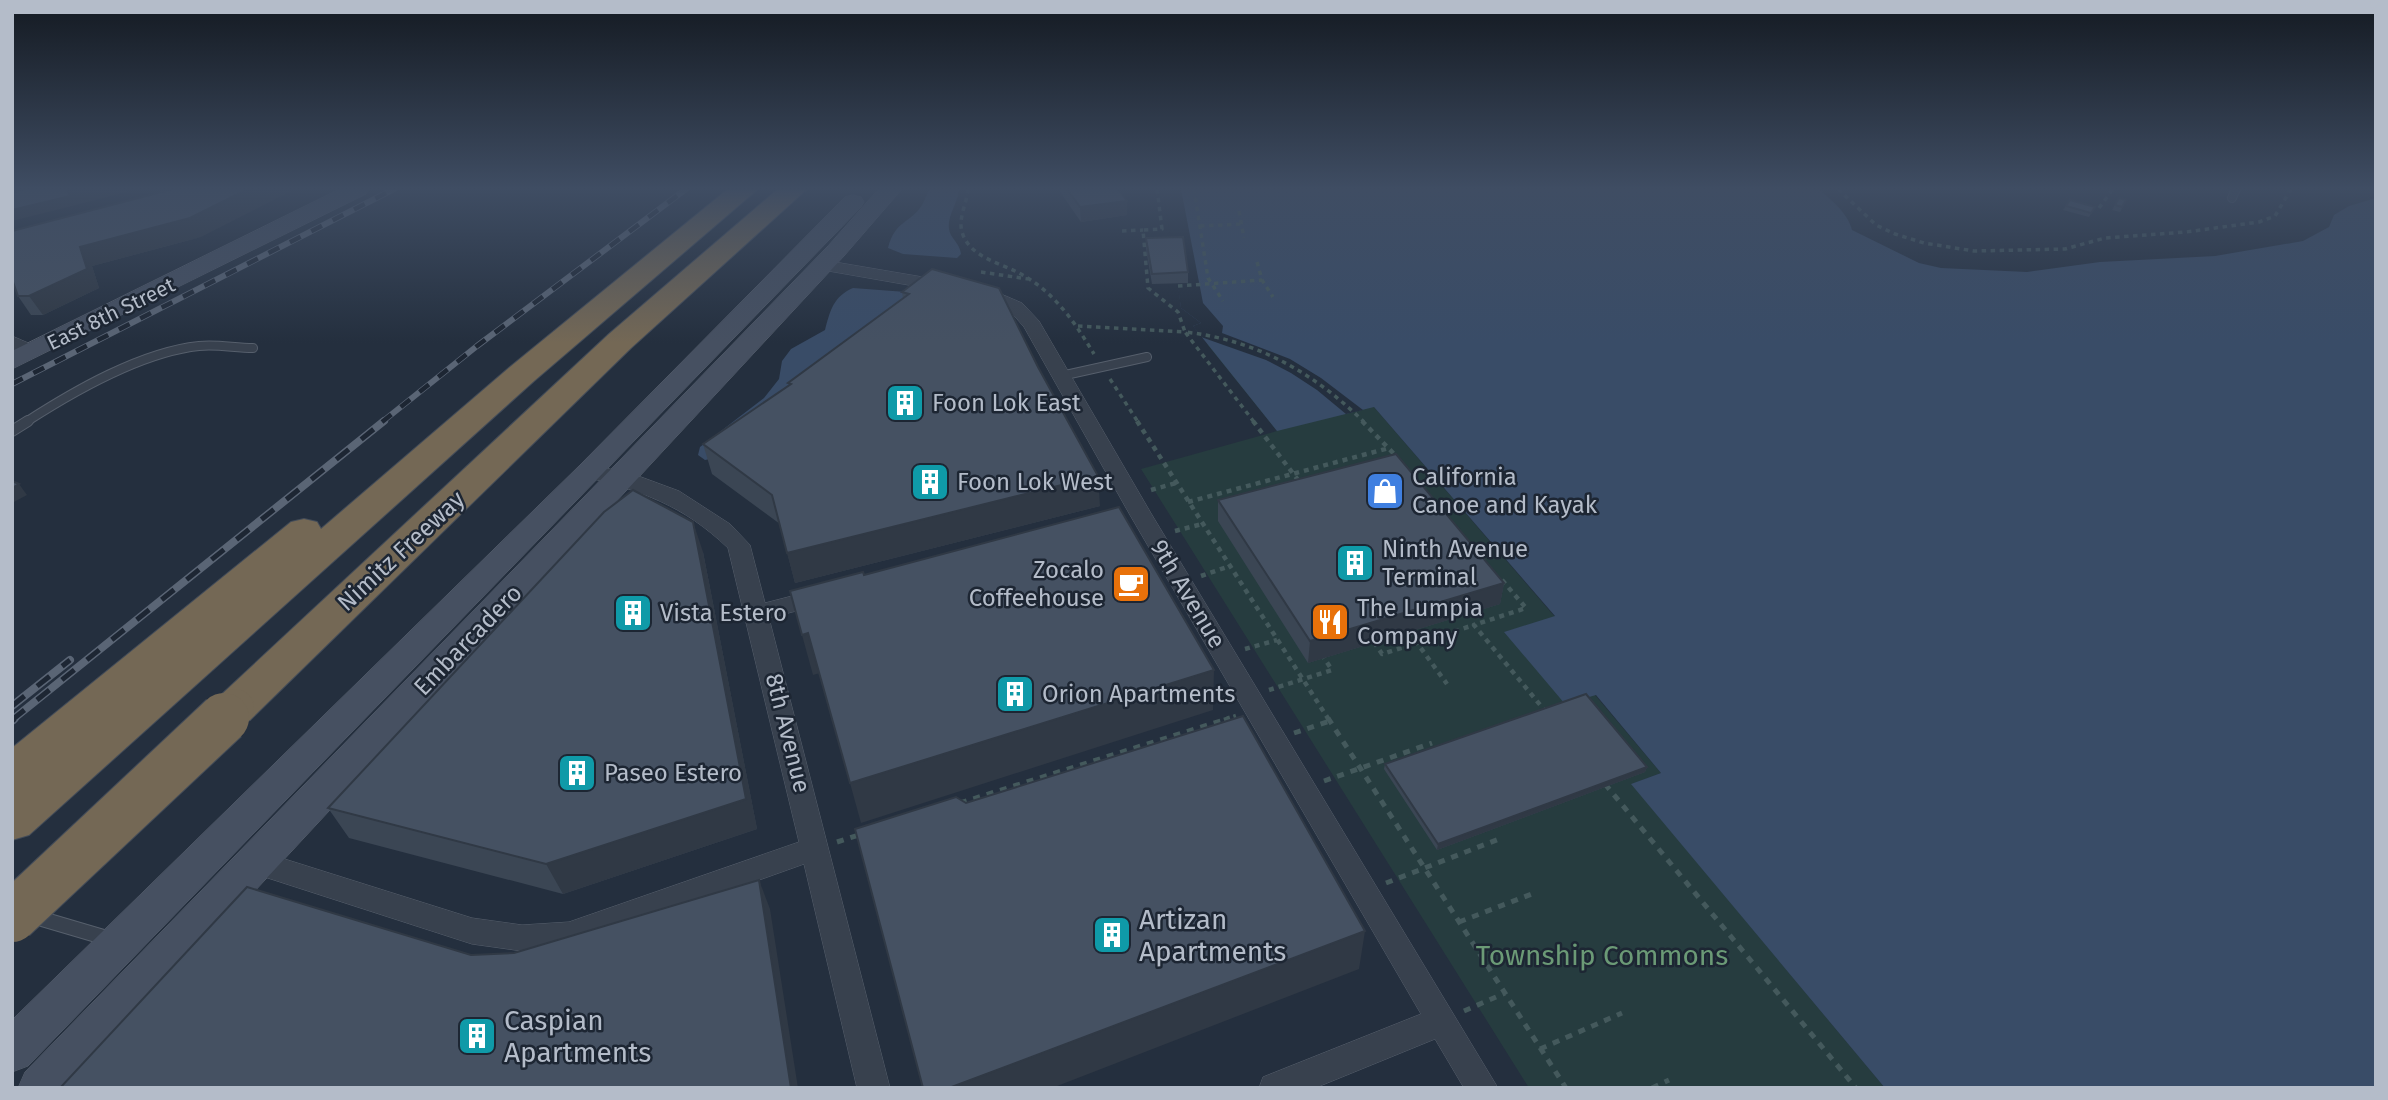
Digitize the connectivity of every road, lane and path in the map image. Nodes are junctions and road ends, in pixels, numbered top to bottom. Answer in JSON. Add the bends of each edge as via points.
{"nodes":[{"id":1,"x":230,"y":240,"type":"edge"},
{"id":2,"x":249,"y":240,"type":"edge"},
{"id":3,"x":681,"y":240,"type":"edge"},
{"id":4,"x":735,"y":240,"type":"edge"},
{"id":5,"x":820,"y":240,"type":"edge"},
{"id":6,"x":845,"y":240,"type":"edge"},
{"id":7,"x":967,"y":240,"type":"edge"},
{"id":8,"x":1144,"y":240,"type":"edge"},
{"id":9,"x":1202,"y":240,"type":"edge"},
{"id":10,"x":1915,"y":240,"type":"edge"},
{"id":11,"x":2097,"y":240,"type":"edge"},
{"id":12,"x":678,"y":243,"type":"junction"},
{"id":13,"x":1257,"y":262,"type":"dead end"},
{"id":14,"x":823,"y":265,"type":"junction"},
{"id":15,"x":1262,"y":280,"type":"junction"},
{"id":16,"x":1212,"y":284,"type":"junction"},
{"id":17,"x":1178,"y":286,"type":"edge"},
{"id":18,"x":1273,"y":298,"type":"dead end"},
{"id":19,"x":1223,"y":301,"type":"dead end"},
{"id":20,"x":1077,"y":326,"type":"junction"},
{"id":21,"x":1185,"y":332,"type":"junction"},
{"id":22,"x":253,"y":348,"type":"dead end"},
{"id":23,"x":17,"y":349,"type":"edge"},
{"id":24,"x":1147,"y":357,"type":"dead end"},
{"id":25,"x":1102,"y":367,"type":"junction"},
{"id":26,"x":1061,"y":376,"type":"junction"},
{"id":27,"x":12,"y":432,"type":"edge"},
{"id":28,"x":1389,"y":448,"type":"junction"},
{"id":29,"x":1397,"y":458,"type":"edge"},
{"id":30,"x":606,"y":474,"type":"junction"},
{"id":31,"x":1293,"y":474,"type":"junction"},
{"id":32,"x":1304,"y":489,"type":"edge"},
{"id":33,"x":1188,"y":502,"type":"junction"},
{"id":34,"x":1141,"y":515,"type":"junction"},
{"id":35,"x":1115,"y":522,"type":"edge"},
{"id":36,"x":1230,"y":566,"type":"junction"},
{"id":37,"x":1500,"y":578,"type":"edge"},
{"id":38,"x":1181,"y":582,"type":"junction"},
{"id":39,"x":850,"y":589,"type":"edge"},
{"id":40,"x":758,"y":613,"type":"junction"},
{"id":41,"x":1474,"y":625,"type":"junction"},
{"id":42,"x":1409,"y":632,"type":"edge"},
{"id":43,"x":1277,"y":640,"type":"junction"},
{"id":44,"x":1374,"y":642,"type":"edge"},
{"id":45,"x":1417,"y":643,"type":"junction"},
{"id":46,"x":1224,"y":656,"type":"junction"},
{"id":47,"x":1324,"y":658,"type":"edge"},
{"id":48,"x":1303,"y":679,"type":"junction"},
{"id":49,"x":1447,"y":684,"type":"dead end"},
{"id":50,"x":1253,"y":703,"type":"junction"},
{"id":51,"x":1551,"y":718,"type":"edge"},
{"id":52,"x":1330,"y":721,"type":"junction"},
{"id":53,"x":1275,"y":740,"type":"junction"},
{"id":54,"x":1432,"y":743,"type":"dead end"},
{"id":55,"x":1360,"y":768,"type":"junction"},
{"id":56,"x":12,"y":774,"type":"edge"},
{"id":57,"x":1603,"y":781,"type":"edge"},
{"id":58,"x":1303,"y":788,"type":"junction"},
{"id":59,"x":958,"y":803,"type":"edge"},
{"id":60,"x":12,"y":821,"type":"edge"},
{"id":61,"x":868,"y":832,"type":"edge"},
{"id":62,"x":1499,"y":839,"type":"dead end"},
{"id":63,"x":816,"y":848,"type":"junction"},
{"id":64,"x":256,"y":862,"type":"junction"},
{"id":65,"x":1424,"y":868,"type":"junction"},
{"id":66,"x":1364,"y":891,"type":"junction"},
{"id":67,"x":1537,"y":892,"type":"dead end"},
{"id":68,"x":12,"y":911,"type":"edge"},
{"id":69,"x":12,"y":916,"type":"edge"},
{"id":70,"x":1460,"y":922,"type":"junction"},
{"id":71,"x":120,"y":942,"type":"junction"},
{"id":72,"x":1505,"y":993,"type":"junction"},
{"id":73,"x":1622,"y":1013,"type":"dead end"},
{"id":74,"x":1441,"y":1021,"type":"junction"},
{"id":75,"x":1540,"y":1049,"type":"junction"},
{"id":76,"x":12,"y":1051,"type":"edge"},
{"id":77,"x":1669,"y":1080,"type":"dead end"},
{"id":78,"x":41,"y":1088,"type":"edge"},
{"id":79,"x":874,"y":1088,"type":"edge"},
{"id":80,"x":1275,"y":1088,"type":"edge"},
{"id":81,"x":1482,"y":1088,"type":"edge"},
{"id":82,"x":1566,"y":1088,"type":"edge"},
{"id":83,"x":1652,"y":1088,"type":"edge"},
{"id":84,"x":1856,"y":1088,"type":"edge"}],
"edges":[{"from":1,"to":23,"type":"main road","name":"East 8th Street"},
{"from":2,"to":23,"type":"main road","name":"East 8th Street"},
{"from":3,"to":12,"type":"highway"},
{"from":4,"to":69,"type":"highway","name":"Nimitz Freeway","bridge":true,"via":[[620,341]]},
{"from":5,"to":30,"type":"main road","name":"Embarcadero"},
{"from":6,"to":14,"type":"main road","name":"Embarcadero"},
{"from":7,"to":20,"type":"path","via":[[986,257],[1049,292]]},
{"from":8,"to":21,"type":"path","via":[[1149,288],[1171,304],[1184,320]]},
{"from":9,"to":16,"type":"path"},
{"from":10,"to":11,"type":"path","via":[[1974,251],[2066,249]]},
{"from":12,"to":56,"type":"highway","via":[[538,344],[386,465]]},
{"from":12,"to":60,"type":"highway","via":[[540,358]]},
{"from":13,"to":15,"type":"path"},
{"from":14,"to":26,"type":"street","name":"9th Avenue","via":[[962,288],[1000,299],[1016,307],[1032,325]]},
{"from":14,"to":30,"type":"main road","name":"Embarcadero"},
{"from":15,"to":16,"type":"path"},
{"from":15,"to":18,"type":"path"},
{"from":16,"to":17,"type":"path"},
{"from":16,"to":19,"type":"path"},
{"from":20,"to":21,"type":"path"},
{"from":20,"to":25,"type":"path"},
{"from":21,"to":28,"type":"path","via":[[1244,344],[1286,362],[1357,413]]},
{"from":21,"to":31,"type":"path"},
{"from":22,"to":27,"type":"lane","via":[[190,347],[134,366],[55,402]]},
{"from":24,"to":25,"type":"lane"},
{"from":25,"to":26,"type":"lane"},
{"from":25,"to":33,"type":"path"},
{"from":26,"to":34,"type":"street","name":"9th Avenue"},
{"from":28,"to":29,"type":"path"},
{"from":28,"to":31,"type":"path"},
{"from":30,"to":40,"type":"street","name":"8th Avenue","via":[[665,492],[712,519],[739,545]]},
{"from":30,"to":64,"type":"main road","name":"Embarcadero"},
{"from":30,"to":71,"type":"main road","name":"Embarcadero","via":[[383,676]]},
{"from":31,"to":32,"type":"path"},
{"from":31,"to":33,"type":"path"},
{"from":33,"to":36,"type":"path"},
{"from":34,"to":35,"type":"street"},
{"from":34,"to":38,"type":"street","name":"9th Avenue"},
{"from":36,"to":38,"type":"path"},
{"from":36,"to":43,"type":"path"},
{"from":37,"to":41,"type":"path","via":[[1526,608]]},
{"from":38,"to":46,"type":"street","name":"9th Avenue"},
{"from":39,"to":40,"type":"street"},
{"from":40,"to":63,"type":"street","name":"8th Avenue"},
{"from":41,"to":45,"type":"path"},
{"from":41,"to":51,"type":"path"},
{"from":42,"to":45,"type":"path"},
{"from":43,"to":46,"type":"path"},
{"from":43,"to":48,"type":"path"},
{"from":44,"to":45,"type":"path","via":[[1382,654]]},
{"from":45,"to":49,"type":"path"},
{"from":46,"to":50,"type":"street","name":"9th Avenue"},
{"from":47,"to":48,"type":"path","via":[[1332,670]]},
{"from":48,"to":50,"type":"path"},
{"from":48,"to":52,"type":"path"},
{"from":50,"to":53,"type":"street","name":"9th Avenue"},
{"from":50,"to":59,"type":"path"},
{"from":52,"to":53,"type":"path"},
{"from":52,"to":55,"type":"path"},
{"from":53,"to":58,"type":"street","name":"9th Avenue"},
{"from":54,"to":55,"type":"path"},
{"from":55,"to":58,"type":"path"},
{"from":55,"to":65,"type":"path"},
{"from":57,"to":84,"type":"path"},
{"from":58,"to":66,"type":"street","name":"9th Avenue"},
{"from":61,"to":63,"type":"path"},
{"from":62,"to":65,"type":"path"},
{"from":63,"to":64,"type":"street","via":[[569,936],[472,931]]},
{"from":63,"to":79,"type":"street","name":"8th Avenue"},
{"from":64,"to":78,"type":"main road","name":"Embarcadero"},
{"from":65,"to":66,"type":"path"},
{"from":65,"to":70,"type":"path"},
{"from":66,"to":74,"type":"street","name":"9th Avenue"},
{"from":67,"to":70,"type":"path"},
{"from":68,"to":71,"type":"lane"},
{"from":70,"to":72,"type":"path"},
{"from":71,"to":76,"type":"main road","name":"Embarcadero"},
{"from":72,"to":74,"type":"path"},
{"from":72,"to":75,"type":"path"},
{"from":73,"to":75,"type":"path"},
{"from":74,"to":80,"type":"street"},
{"from":74,"to":81,"type":"street","name":"9th Avenue"},
{"from":75,"to":82,"type":"path"},
{"from":77,"to":83,"type":"path"}]}
